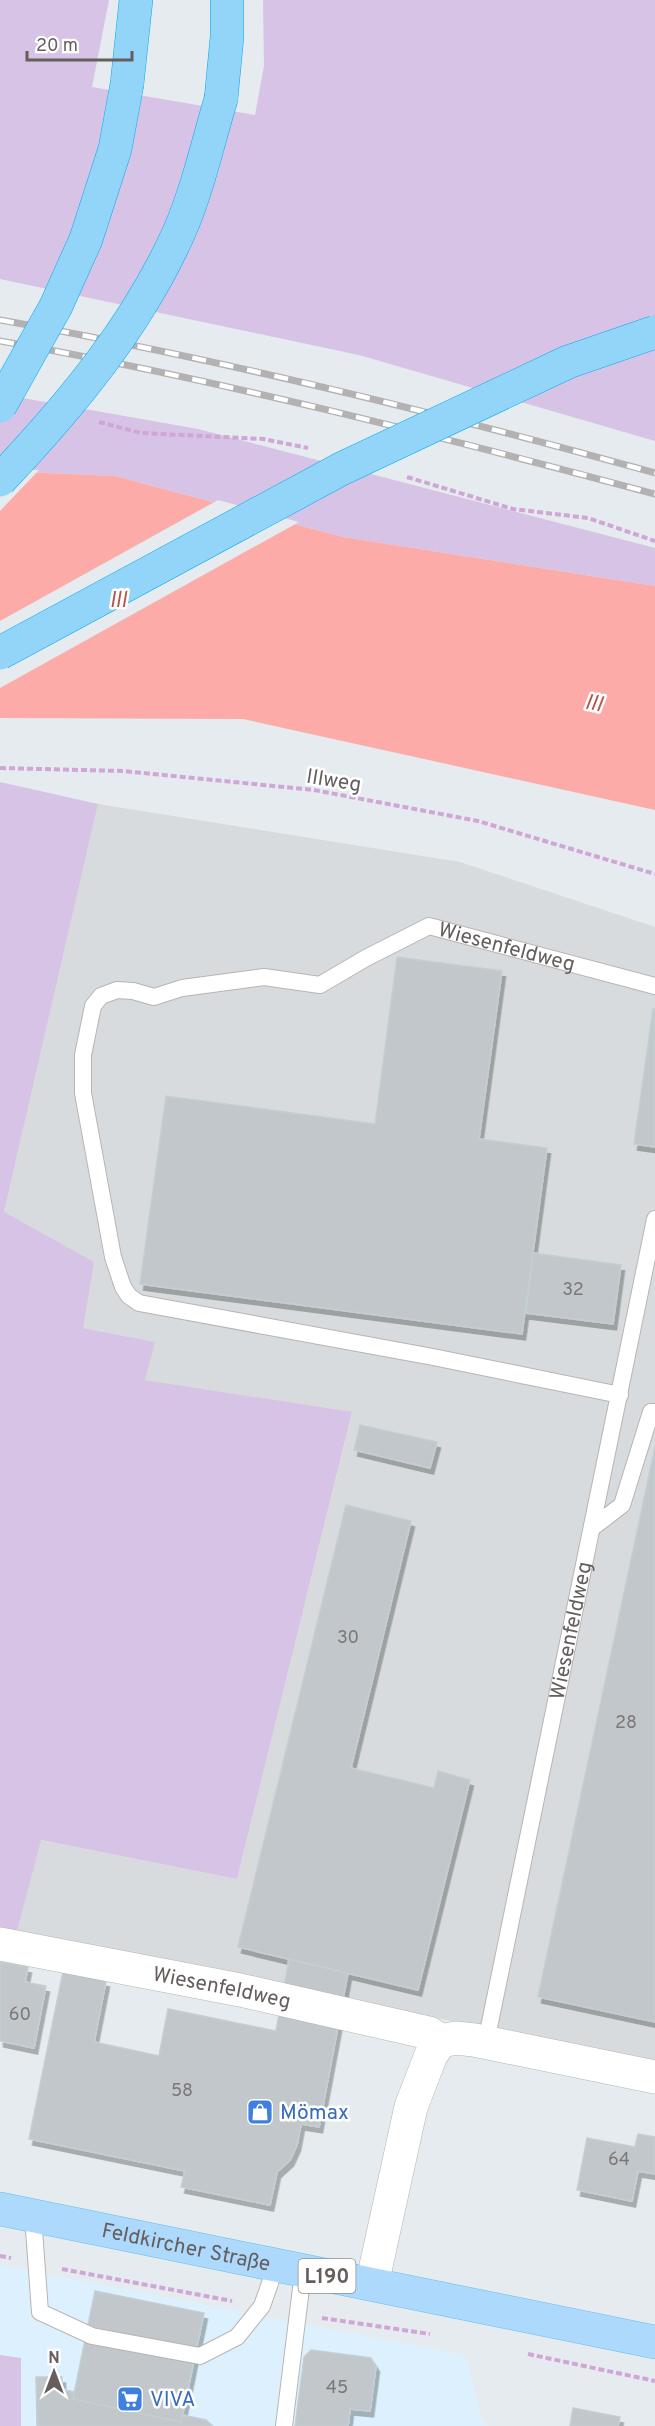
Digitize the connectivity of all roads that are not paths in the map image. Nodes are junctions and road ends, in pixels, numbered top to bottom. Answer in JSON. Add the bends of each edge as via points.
{"nodes":[{"id":1,"x":136,"y":0,"type":"edge"},
{"id":2,"x":228,"y":0,"type":"edge"},
{"id":3,"x":655,"y":332,"type":"edge"},
{"id":4,"x":0,"y":406,"type":"edge"},
{"id":5,"x":0,"y":480,"type":"edge"},
{"id":6,"x":0,"y":652,"type":"edge"},
{"id":7,"x":655,"y":986,"type":"edge"},
{"id":8,"x":655,"y":1218,"type":"edge"},
{"id":9,"x":620,"y":1395,"type":"junction"},
{"id":10,"x":655,"y":1412,"type":"edge"},
{"id":11,"x":592,"y":1528,"type":"junction"},
{"id":12,"x":0,"y":1944,"type":"edge"},
{"id":13,"x":441,"y":2041,"type":"junction"},
{"id":14,"x":486,"y":2042,"type":"junction"},
{"id":15,"x":655,"y":2077,"type":"edge"},
{"id":16,"x":0,"y":2209,"type":"edge"},
{"id":17,"x":33,"y":2216,"type":"junction"},
{"id":18,"x":290,"y":2269,"type":"junction"},
{"id":19,"x":372,"y":2284,"type":"junction"},
{"id":20,"x":655,"y":2342,"type":"edge"},
{"id":21,"x":284,"y":2426,"type":"edge"}],
"edges":[{"from":1,"to":4,"type":"highway","bridge":true,"via":[[115,149],[86,239],[57,306]]},
{"from":2,"to":5,"type":"highway","bridge":true,"via":[[220,99],[181,229],[119,339],[54,422]]},
{"from":3,"to":6,"type":"highway","bridge":true,"via":[[568,362],[341,468]]},
{"from":7,"to":9,"type":"lane","name":"Wiesenfeldweg","via":[[429,926],[320,985],[264,977],[182,988],[154,997],[117,990],[101,996],[93,1006],[83,1055],[83,1093],[113,1257],[123,1287],[140,1303]]},
{"from":8,"to":9,"type":"lane","name":"Wiesenfeldweg"},
{"from":9,"to":11,"type":"lane","name":"Wiesenfeldweg"},
{"from":10,"to":11,"type":"lane","via":[[651,1412],[622,1505]]},
{"from":11,"to":14,"type":"lane","name":"Wiesenfeldweg"},
{"from":12,"to":13,"type":"street","name":"Wiesenfeldweg","via":[[319,2007],[429,2032]]},
{"from":13,"to":14,"type":"street","name":"Wiesenfeldweg","via":[[456,2038]]},
{"from":13,"to":19,"type":"street","via":[[431,2055],[411,2107]]},
{"from":14,"to":15,"type":"street","name":"Wiesenfeldweg"},
{"from":16,"to":17,"type":"main road","name":"Feldkircher Straße","number":"L190"},
{"from":17,"to":18,"type":"main road","name":"Feldkircher Straße","number":"L190"},
{"from":17,"to":18,"type":"lane","via":[[40,2312],[92,2336],[200,2356],[237,2337]]},
{"from":18,"to":19,"type":"main road","name":"Feldkircher Straße","number":"L190"},
{"from":18,"to":21,"type":"lane","via":[[298,2314]]},
{"from":19,"to":20,"type":"main road","name":"Feldkircher Straße","number":"L190"}]}
